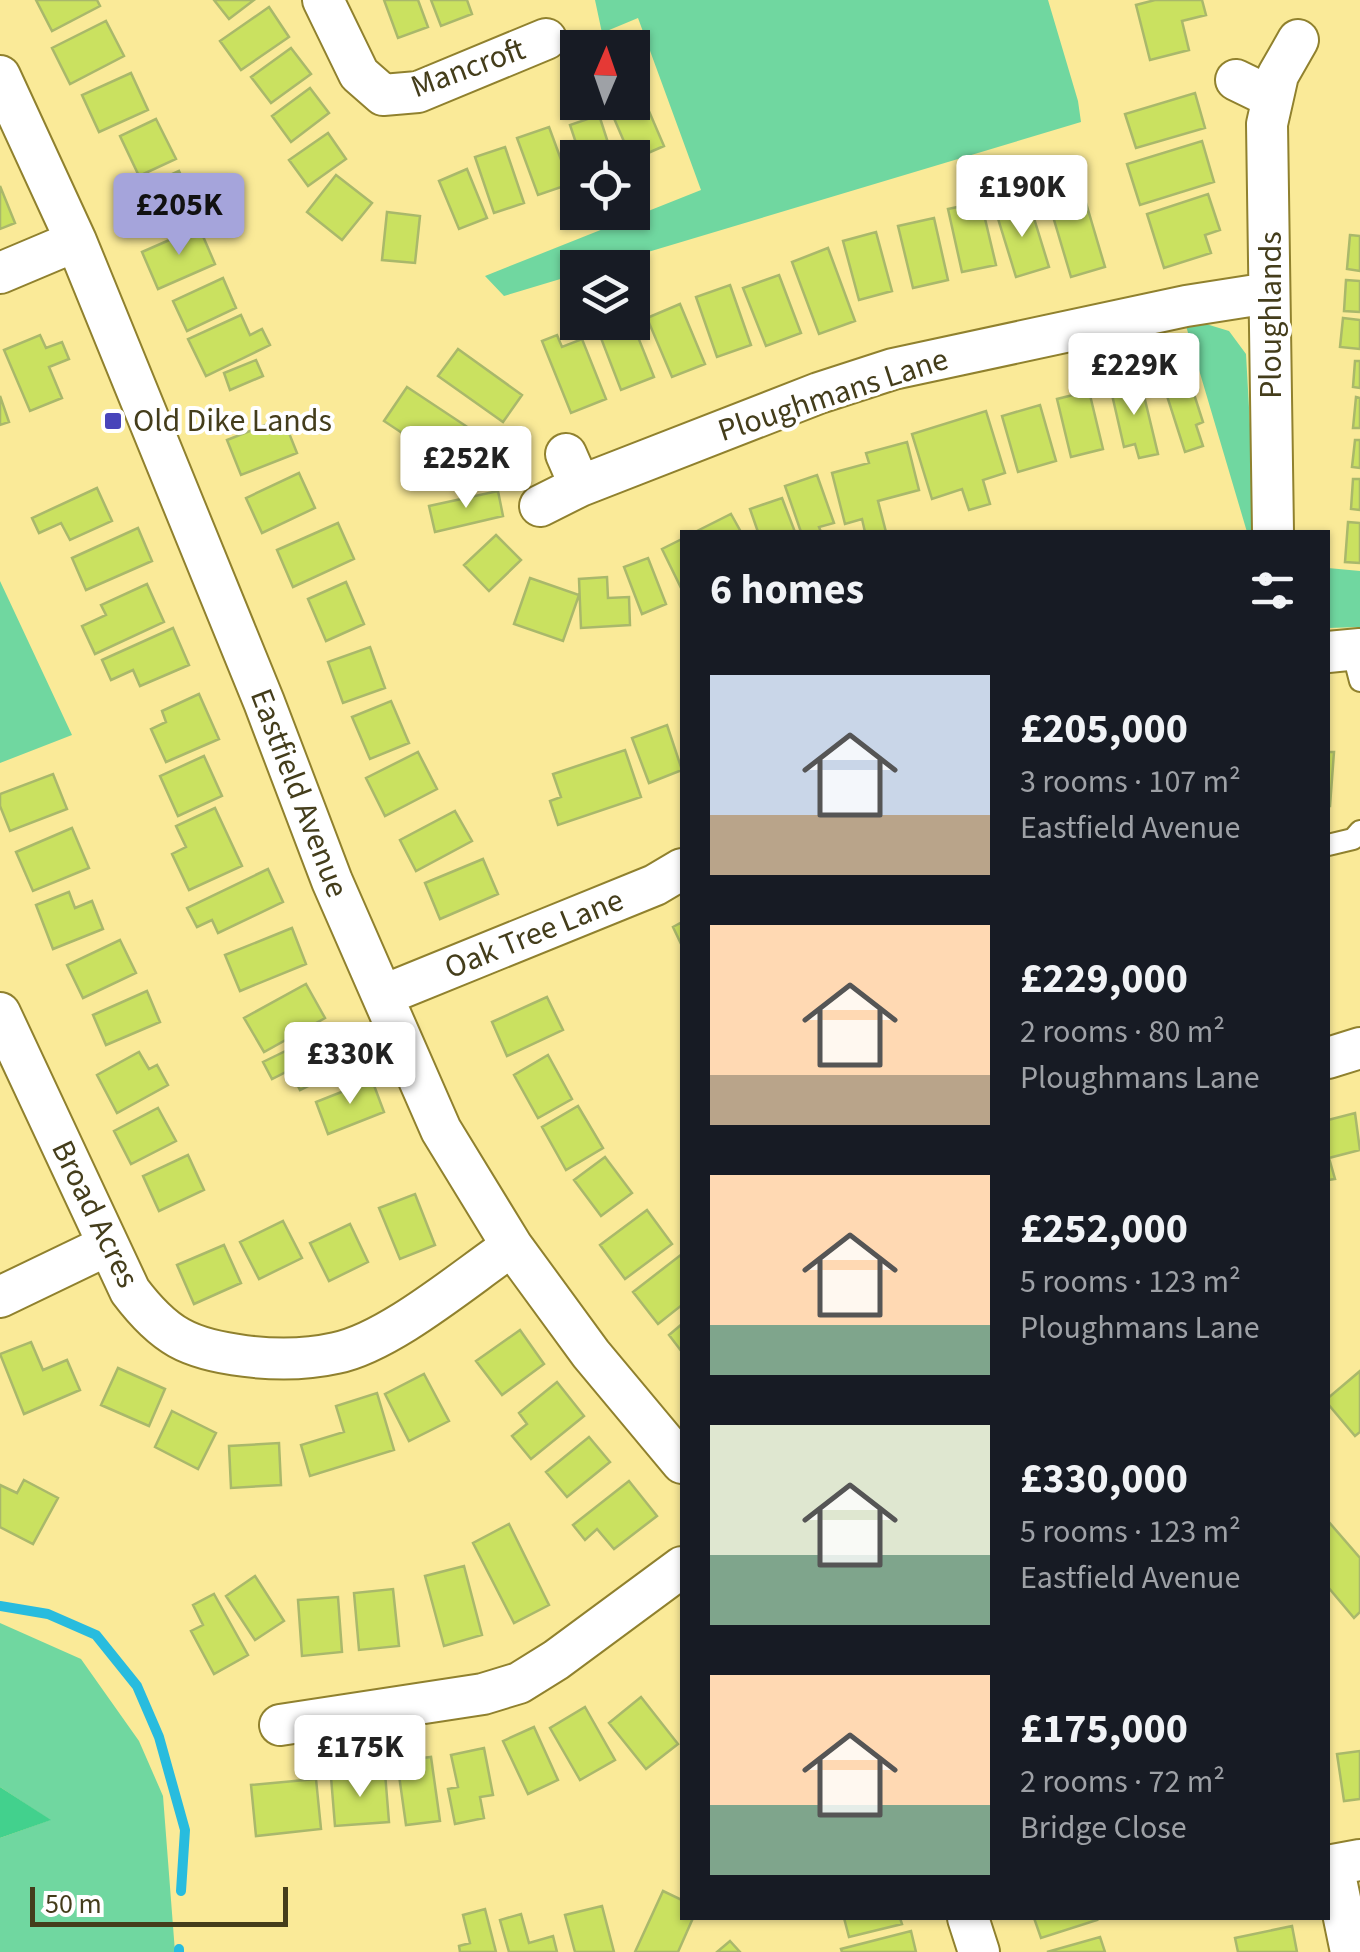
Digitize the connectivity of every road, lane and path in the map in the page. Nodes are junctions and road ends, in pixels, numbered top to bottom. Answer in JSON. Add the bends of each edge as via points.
{"nodes":[{"id":1,"x":323,"y":0,"type":"edge"},
{"id":2,"x":546,"y":39,"type":"dead end"},
{"id":3,"x":1298,"y":40,"type":"dead end"},
{"id":4,"x":0,"y":76,"type":"edge"},
{"id":5,"x":76,"y":240,"type":"junction"},
{"id":6,"x":0,"y":273,"type":"edge"},
{"id":7,"x":1269,"y":293,"type":"junction"},
{"id":8,"x":540,"y":506,"type":"dead end"},
{"id":9,"x":1273,"y":530,"type":"edge"},
{"id":10,"x":1360,"y":832,"type":"edge"},
{"id":11,"x":1330,"y":844,"type":"edge"},
{"id":12,"x":680,"y":869,"type":"edge"},
{"id":13,"x":384,"y":996,"type":"junction"},
{"id":14,"x":0,"y":1014,"type":"edge"},
{"id":15,"x":1360,"y":1048,"type":"edge"},
{"id":16,"x":1330,"y":1057,"type":"edge"},
{"id":17,"x":108,"y":1246,"type":"junction"},
{"id":18,"x":512,"y":1246,"type":"junction"},
{"id":19,"x":0,"y":1297,"type":"edge"},
{"id":20,"x":680,"y":1460,"type":"edge"},
{"id":21,"x":680,"y":1569,"type":"edge"},
{"id":22,"x":280,"y":1725,"type":"dead end"},
{"id":23,"x":1340,"y":1864,"type":"edge"},
{"id":24,"x":969,"y":1920,"type":"edge"},
{"id":25,"x":979,"y":1952,"type":"edge"},
{"id":26,"x":1351,"y":1952,"type":"edge"}],
"edges":[{"from":1,"to":2,"type":"street","name":"Mancroft","via":[[359,74],[383,95],[418,92]]},
{"from":3,"to":7,"type":"street","name":"Ploughlands","via":[[1278,75],[1254,89],[1267,124]]},
{"from":4,"to":5,"type":"street","name":"Eastfield Avenue"},
{"from":5,"to":6,"type":"street"},
{"from":5,"to":13,"type":"street","name":"Eastfield Avenue"},
{"from":7,"to":8,"type":"street","name":"Ploughmans Lane","via":[[892,368],[573,470]]},
{"from":7,"to":9,"type":"street","name":"Ploughlands"},
{"from":10,"to":11,"type":"lane"},
{"from":12,"to":13,"type":"street","name":"Oak Tree Lane"},
{"from":13,"to":18,"type":"street","name":"Eastfield Avenue","via":[[441,1130]]},
{"from":14,"to":17,"type":"street","name":"Broad Acres"},
{"from":15,"to":16,"type":"street"},
{"from":17,"to":18,"type":"street","name":"Broad Acres","via":[[152,1321],[177,1338],[224,1354],[280,1361],[339,1353],[390,1330]]},
{"from":17,"to":19,"type":"street"},
{"from":18,"to":20,"type":"street","name":"Eastfield Avenue"},
{"from":21,"to":22,"type":"street","via":[[519,1683]]},
{"from":23,"to":26,"type":"street"},
{"from":24,"to":25,"type":"street"}]}
